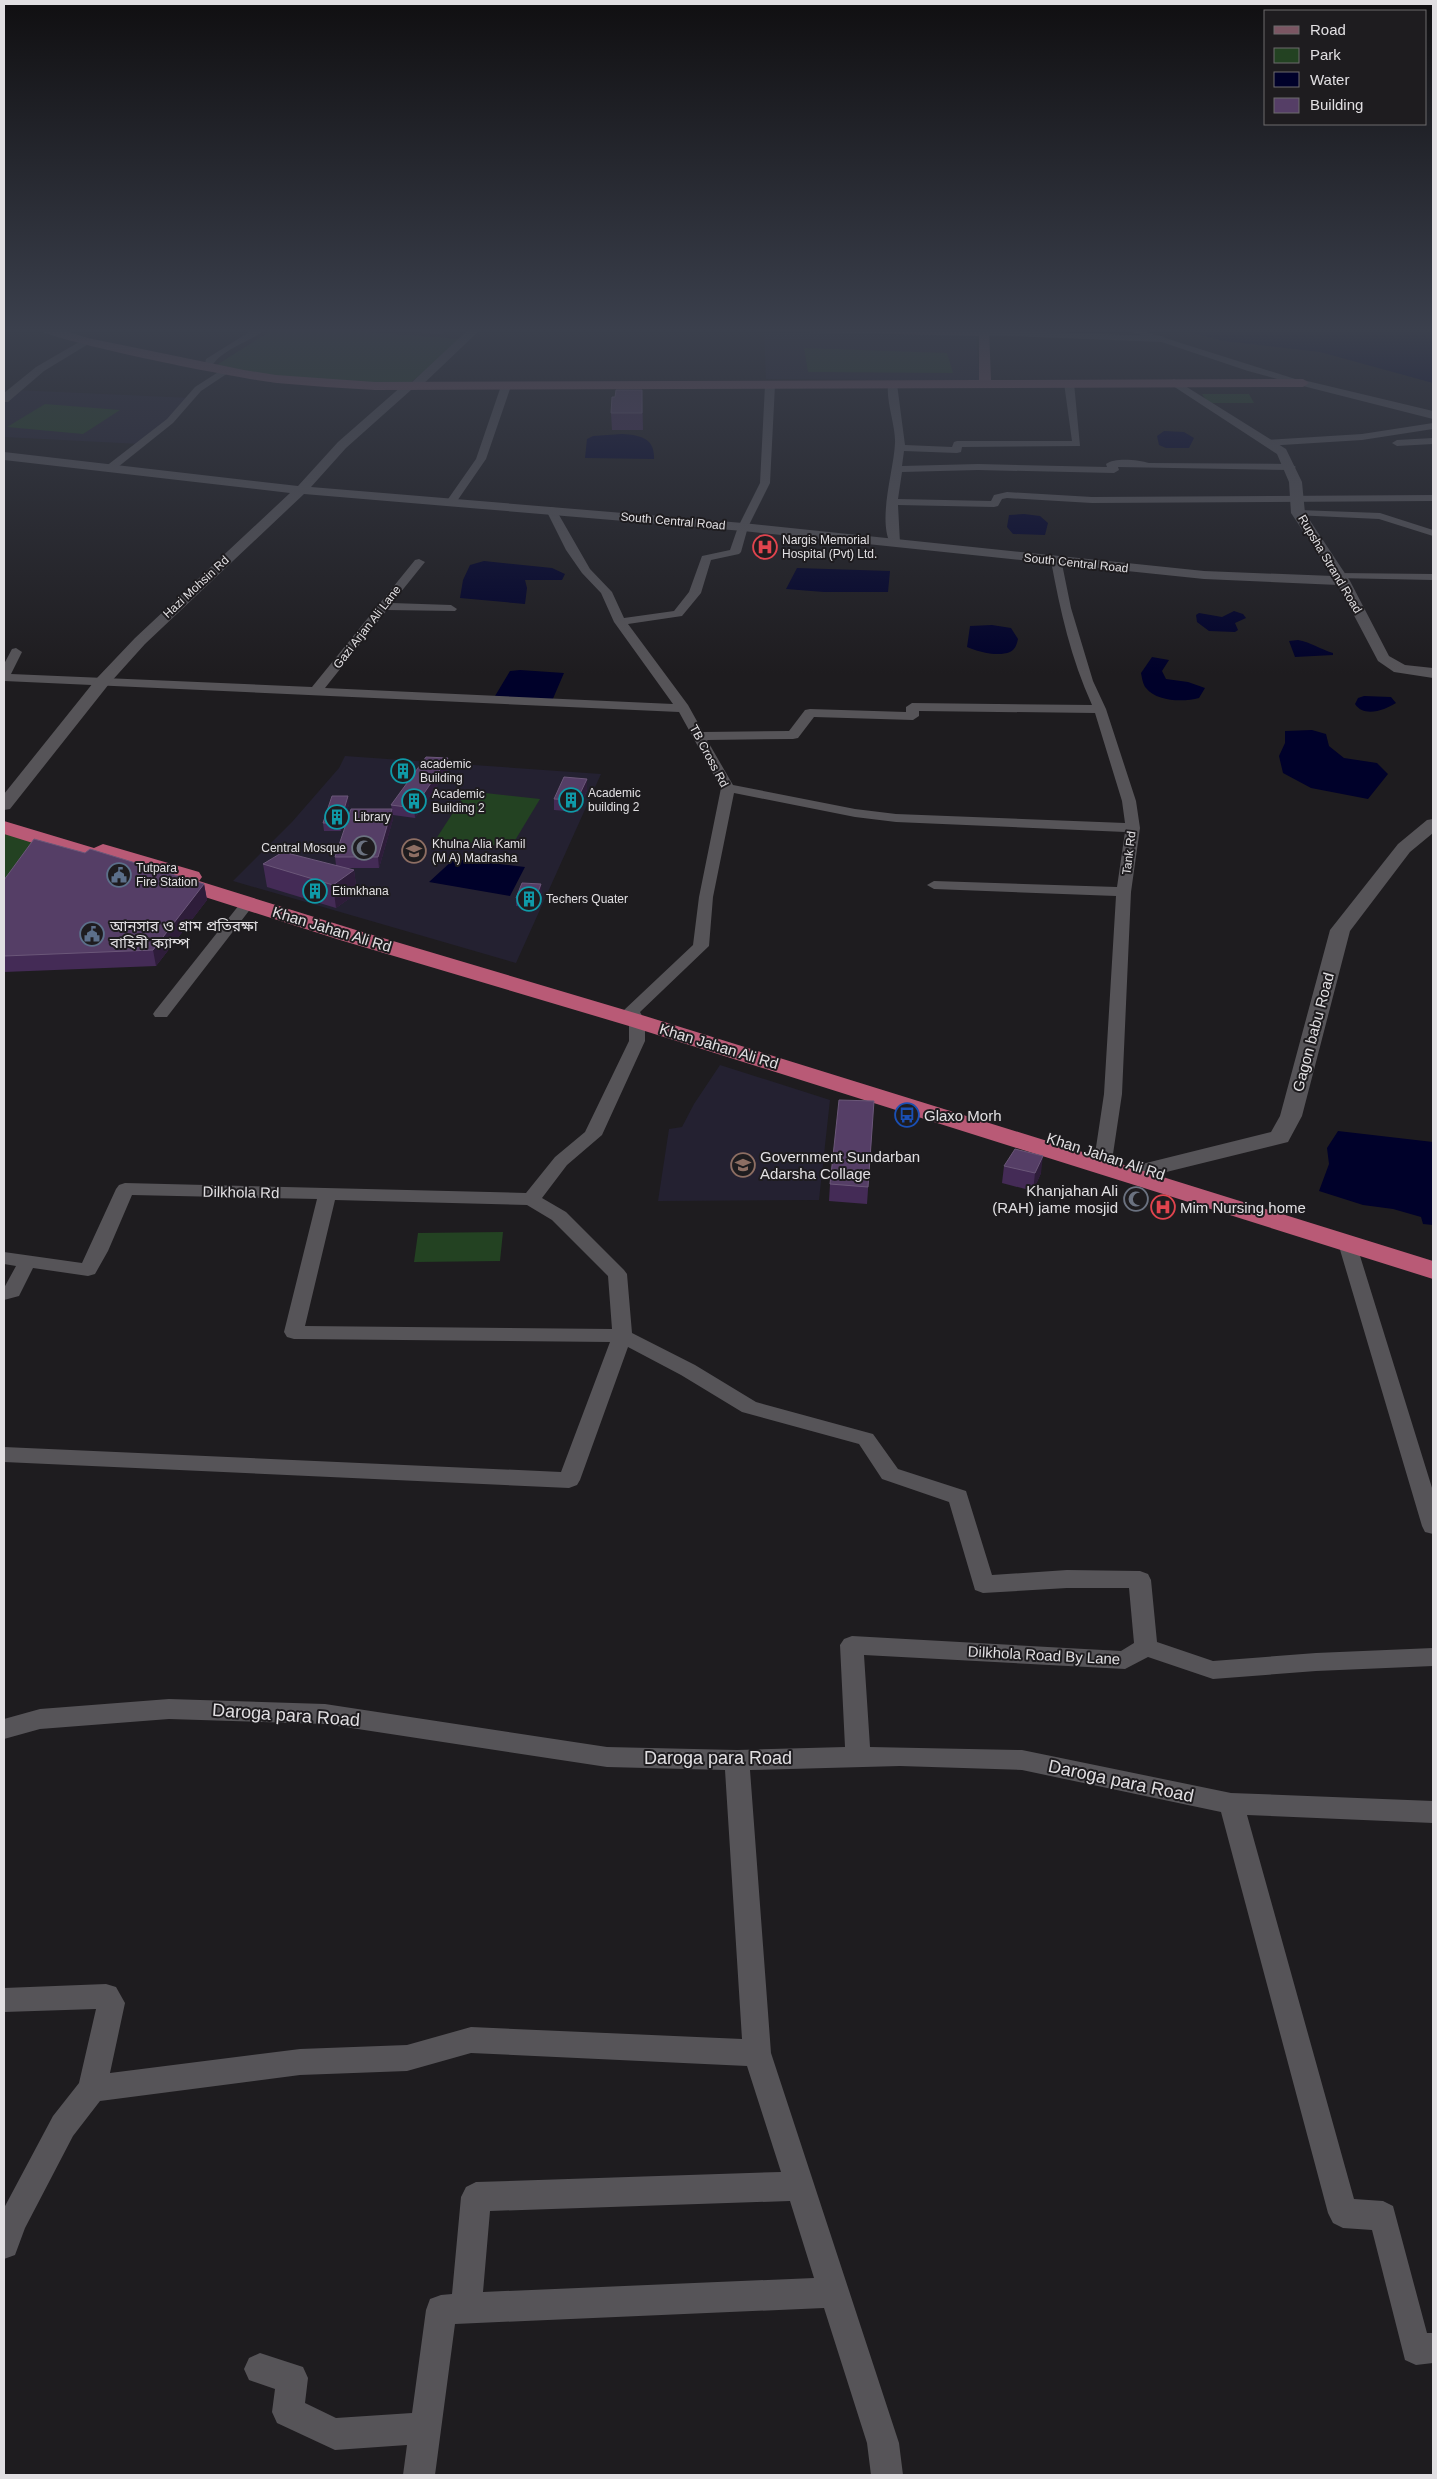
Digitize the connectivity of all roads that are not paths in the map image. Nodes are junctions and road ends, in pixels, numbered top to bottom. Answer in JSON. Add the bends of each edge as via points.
{"nodes":[{"id":1,"x":142,"y":443,"type":"edge"},
{"id":2,"x":345,"y":443,"type":"edge"},
{"id":3,"x":486,"y":443,"type":"edge"},
{"id":4,"x":767,"y":443,"type":"edge"},
{"id":5,"x":898,"y":443,"type":"edge"},
{"id":6,"x":1077,"y":443,"type":"edge"},
{"id":7,"x":1266,"y":443,"type":"joint"},
{"id":8,"x":1271,"y":443,"type":"edge"},
{"id":9,"x":1413,"y":443,"type":"edge"},
{"id":10,"x":899,"y":448,"type":"junction"},
{"id":11,"x":1279,"y":450,"type":"junction"},
{"id":12,"x":4,"y":456,"type":"edge"},
{"id":13,"x":1291,"y":467,"type":"junction"},
{"id":14,"x":109,"y":469,"type":"junction"},
{"id":15,"x":896,"y":469,"type":"junction"},
{"id":16,"x":301,"y":490,"type":"junction"},
{"id":17,"x":1433,"y":498,"type":"edge"},
{"id":18,"x":1300,"y":499,"type":"junction"},
{"id":19,"x":451,"y":502,"type":"junction"},
{"id":20,"x":893,"y":502,"type":"junction"},
{"id":21,"x":551,"y":510,"type":"junction"},
{"id":22,"x":1298,"y":513,"type":"junction"},
{"id":23,"x":743,"y":527,"type":"junction"},
{"id":24,"x":1433,"y":533,"type":"edge"},
{"id":25,"x":895,"y":543,"type":"junction"},
{"id":26,"x":419,"y":562,"type":"dead end"},
{"id":27,"x":1057,"y":562,"type":"junction"},
{"id":28,"x":1433,"y":577,"type":"edge"},
{"id":29,"x":1341,"y":579,"type":"junction"},
{"id":30,"x":384,"y":606,"type":"junction"},
{"id":31,"x":451,"y":609,"type":"dead end"},
{"id":32,"x":620,"y":622,"type":"junction"},
{"id":33,"x":16,"y":652,"type":"dead end"},
{"id":34,"x":1433,"y":673,"type":"edge"},
{"id":35,"x":4,"y":677,"type":"edge"},
{"id":36,"x":104,"y":681,"type":"junction"},
{"id":37,"x":316,"y":691,"type":"junction"},
{"id":38,"x":683,"y":708,"type":"junction"},
{"id":39,"x":1100,"y":709,"type":"junction"},
{"id":40,"x":700,"y":736,"type":"junction"},
{"id":41,"x":728,"y":788,"type":"junction"},
{"id":42,"x":4,"y":805,"type":"edge"},
{"id":43,"x":4,"y":820,"type":"edge"},
{"id":44,"x":1433,"y":824,"type":"edge"},
{"id":45,"x":4,"y":827,"type":"edge"},
{"id":46,"x":1133,"y":828,"type":"junction"},
{"id":47,"x":934,"y":885,"type":"dead end"},
{"id":48,"x":1124,"y":892,"type":"junction"},
{"id":49,"x":248,"y":903,"type":"junction"},
{"id":50,"x":161,"y":1014,"type":"dead end"},
{"id":51,"x":634,"y":1016,"type":"junction"},
{"id":52,"x":1104,"y":1154,"type":"junction"},
{"id":53,"x":1146,"y":1170,"type":"junction"},
{"id":54,"x":327,"y":1194,"type":"junction"},
{"id":55,"x":531,"y":1198,"type":"junction"},
{"id":56,"x":1347,"y":1244,"type":"junction"},
{"id":57,"x":4,"y":1258,"type":"edge"},
{"id":58,"x":1433,"y":1258,"type":"edge"},
{"id":59,"x":27,"y":1262,"type":"junction"},
{"id":60,"x":1433,"y":1270,"type":"edge"},
{"id":61,"x":4,"y":1294,"type":"edge"},
{"id":62,"x":622,"y":1336,"type":"junction"},
{"id":63,"x":4,"y":1455,"type":"edge"},
{"id":64,"x":1433,"y":1526,"type":"edge"},
{"id":65,"x":1146,"y":1647,"type":"junction"},
{"id":66,"x":1433,"y":1658,"type":"edge"},
{"id":67,"x":4,"y":1729,"type":"edge"},
{"id":68,"x":858,"y":1757,"type":"junction"},
{"id":69,"x":737,"y":1760,"type":"junction"},
{"id":70,"x":1231,"y":1804,"type":"junction"},
{"id":71,"x":1433,"y":1812,"type":"edge"},
{"id":72,"x":4,"y":2000,"type":"edge"},
{"id":73,"x":757,"y":2053,"type":"junction"},
{"id":74,"x":92,"y":2089,"type":"junction"},
{"id":75,"x":800,"y":2186,"type":"junction"},
{"id":76,"x":4,"y":2244,"type":"edge"},
{"id":77,"x":834,"y":2292,"type":"junction"},
{"id":78,"x":466,"y":2308,"type":"junction"},
{"id":79,"x":1433,"y":2348,"type":"edge"},
{"id":80,"x":260,"y":2369,"type":"dead end"},
{"id":81,"x":426,"y":2428,"type":"junction"},
{"id":82,"x":420,"y":2475,"type":"edge"},
{"id":83,"x":887,"y":2475,"type":"edge"}],
"edges":[{"from":1,"to":14,"type":"street"},
{"from":2,"to":16,"type":"street","name":"Hazi Mohsin Rd"},
{"from":3,"to":19,"type":"street","via":[[480,459]]},
{"from":4,"to":23,"type":"street","via":[[765,484]]},
{"from":5,"to":10,"type":"street"},
{"from":6,"to":10,"type":"street","via":[[957,444],[957,450]]},
{"from":7,"to":8,"type":"street"},
{"from":7,"to":11,"type":"street","name":"Rupsha Strand Road"},
{"from":9,"to":11,"type":"street","via":[[1345,449]]},
{"from":10,"to":15,"type":"street"},
{"from":11,"to":13,"type":"street","name":"Rupsha Strand Road"},
{"from":12,"to":14,"type":"street","name":"South Central Road"},
{"from":13,"to":15,"type":"street","via":[[1111,464],[1114,470]]},
{"from":13,"to":18,"type":"street","name":"Rupsha Strand Road"},
{"from":14,"to":16,"type":"street","name":"South Central Road"},
{"from":15,"to":20,"type":"street"},
{"from":16,"to":19,"type":"street","name":"South Central Road"},
{"from":16,"to":36,"type":"street","name":"Hazi Mohsin Rd","via":[[140,641]]},
{"from":17,"to":18,"type":"street"},
{"from":18,"to":20,"type":"street","via":[[1092,500],[1007,495],[998,497],[994,504]]},
{"from":18,"to":22,"type":"street","name":"Rupsha Strand Road"},
{"from":19,"to":21,"type":"street","name":"South Central Road"},
{"from":20,"to":25,"type":"street"},
{"from":21,"to":23,"type":"street","name":"South Central Road"},
{"from":21,"to":32,"type":"street","name":"TB Cross Rd","via":[[586,571],[606,592]]},
{"from":22,"to":24,"type":"street","via":[[1380,516]]},
{"from":22,"to":29,"type":"street","name":"Rupsha Strand Road"},
{"from":23,"to":25,"type":"street","name":"South Central Road"},
{"from":23,"to":32,"type":"street","via":[[735,552],[706,558],[695,592],[678,614]]},
{"from":25,"to":27,"type":"street","name":"South Central Road"},
{"from":26,"to":30,"type":"street","name":"Gazi Arjan Ali Lane"},
{"from":27,"to":29,"type":"street","name":"South Central Road","via":[[1204,575]]},
{"from":27,"to":39,"type":"street","name":"Tank Rd","via":[[1065,608],[1087,680]]},
{"from":28,"to":29,"type":"street"},
{"from":29,"to":34,"type":"street","name":"Rupsha Strand Road","via":[[1383,658],[1398,669]]},
{"from":30,"to":31,"type":"street"},
{"from":30,"to":37,"type":"street","name":"Gazi Arjan Ali Lane"},
{"from":32,"to":38,"type":"street","name":"TB Cross Rd"},
{"from":33,"to":35,"type":"street"},
{"from":35,"to":36,"type":"street"},
{"from":36,"to":37,"type":"street"},
{"from":36,"to":42,"type":"street","name":"Hazi Mohsin Rd"},
{"from":37,"to":38,"type":"street"},
{"from":38,"to":40,"type":"street","name":"TB Cross Rd"},
{"from":39,"to":40,"type":"street","via":[[912,707],[913,716],[810,713],[793,735]]},
{"from":39,"to":46,"type":"street","name":"Tank Rd","via":[[1129,801]]},
{"from":40,"to":41,"type":"street","name":"TB Cross Rd"},
{"from":41,"to":46,"type":"street","via":[[896,818]]},
{"from":41,"to":51,"type":"street","name":"TB Cross Rd","via":[[706,897],[701,946]]},
{"from":43,"to":51,"type":"highway","name":"Khan Jahan Ali Rd"},
{"from":44,"to":53,"type":"street","name":"Gagon babu Road","via":[[1404,848],[1340,930],[1291,1116],[1280,1137]]},
{"from":45,"to":49,"type":"highway","name":"Khan Jahan Ali Rd"},
{"from":46,"to":48,"type":"street","name":"Tank Rd"},
{"from":47,"to":48,"type":"street"},
{"from":48,"to":52,"type":"street","name":"Tank Rd","via":[[1114,1094]]},
{"from":49,"to":50,"type":"street"},
{"from":49,"to":51,"type":"highway","name":"Khan Jahan Ali Rd","via":[[357,938]]},
{"from":51,"to":52,"type":"highway","name":"Khan Jahan Ali Rd"},
{"from":51,"to":55,"type":"street","via":[[637,1041],[593,1135],[561,1161]]},
{"from":51,"to":56,"type":"highway","name":"Khan Jahan Ali Rd"},
{"from":52,"to":53,"type":"highway","name":"Khan Jahan Ali Rd"},
{"from":53,"to":58,"type":"highway","name":"Khan Jahan Ali Rd"},
{"from":54,"to":55,"type":"street","name":"Dilkhola Rd"},
{"from":54,"to":59,"type":"street","name":"Dilkhola Rd","via":[[125,1189],[88,1270]]},
{"from":54,"to":62,"type":"street","via":[[294,1332]]},
{"from":55,"to":62,"type":"street","via":[[559,1216],[617,1274]]},
{"from":56,"to":60,"type":"highway","name":"Khan Jahan Ali Rd"},
{"from":56,"to":64,"type":"street"},
{"from":57,"to":59,"type":"street","name":"Dilkhola Rd"},
{"from":59,"to":61,"type":"street","via":[[12,1292]]},
{"from":62,"to":63,"type":"street","via":[[568,1480]]},
{"from":62,"to":65,"type":"street","via":[[688,1370],[749,1407],[866,1439],[890,1474],[958,1497],[983,1584],[1067,1579],[1140,1580]]},
{"from":65,"to":66,"type":"street","via":[[1213,1670]]},
{"from":65,"to":68,"type":"street","name":"Dilkhola Road By Lane","via":[[1125,1660],[852,1645]]},
{"from":67,"to":69,"type":"street","name":"Daroga para Road","via":[[40,1719],[169,1709],[325,1714],[608,1757]]},
{"from":68,"to":69,"type":"street","name":"Daroga para Road"},
{"from":68,"to":70,"type":"street","name":"Daroga para Road","via":[[1022,1760]]},
{"from":69,"to":73,"type":"street"},
{"from":70,"to":71,"type":"street","name":"Daroga para Road"},
{"from":70,"to":79,"type":"street","via":[[1343,2213],[1383,2216],[1416,2349]]},
{"from":72,"to":74,"type":"street","via":[[106,1996],[110,2003]]},
{"from":73,"to":74,"type":"street","via":[[470,2040],[407,2058],[300,2062]]},
{"from":73,"to":75,"type":"street"},
{"from":74,"to":76,"type":"street","via":[[62,2126]]},
{"from":75,"to":77,"type":"street"},
{"from":75,"to":78,"type":"street","via":[[476,2197]]},
{"from":77,"to":78,"type":"street"},
{"from":77,"to":83,"type":"street","via":[[883,2443]]},
{"from":78,"to":81,"type":"street","via":[[441,2310]]},
{"from":80,"to":81,"type":"street","via":[[292,2378],[288,2412],[335,2434]]},
{"from":81,"to":82,"type":"street"}]}
